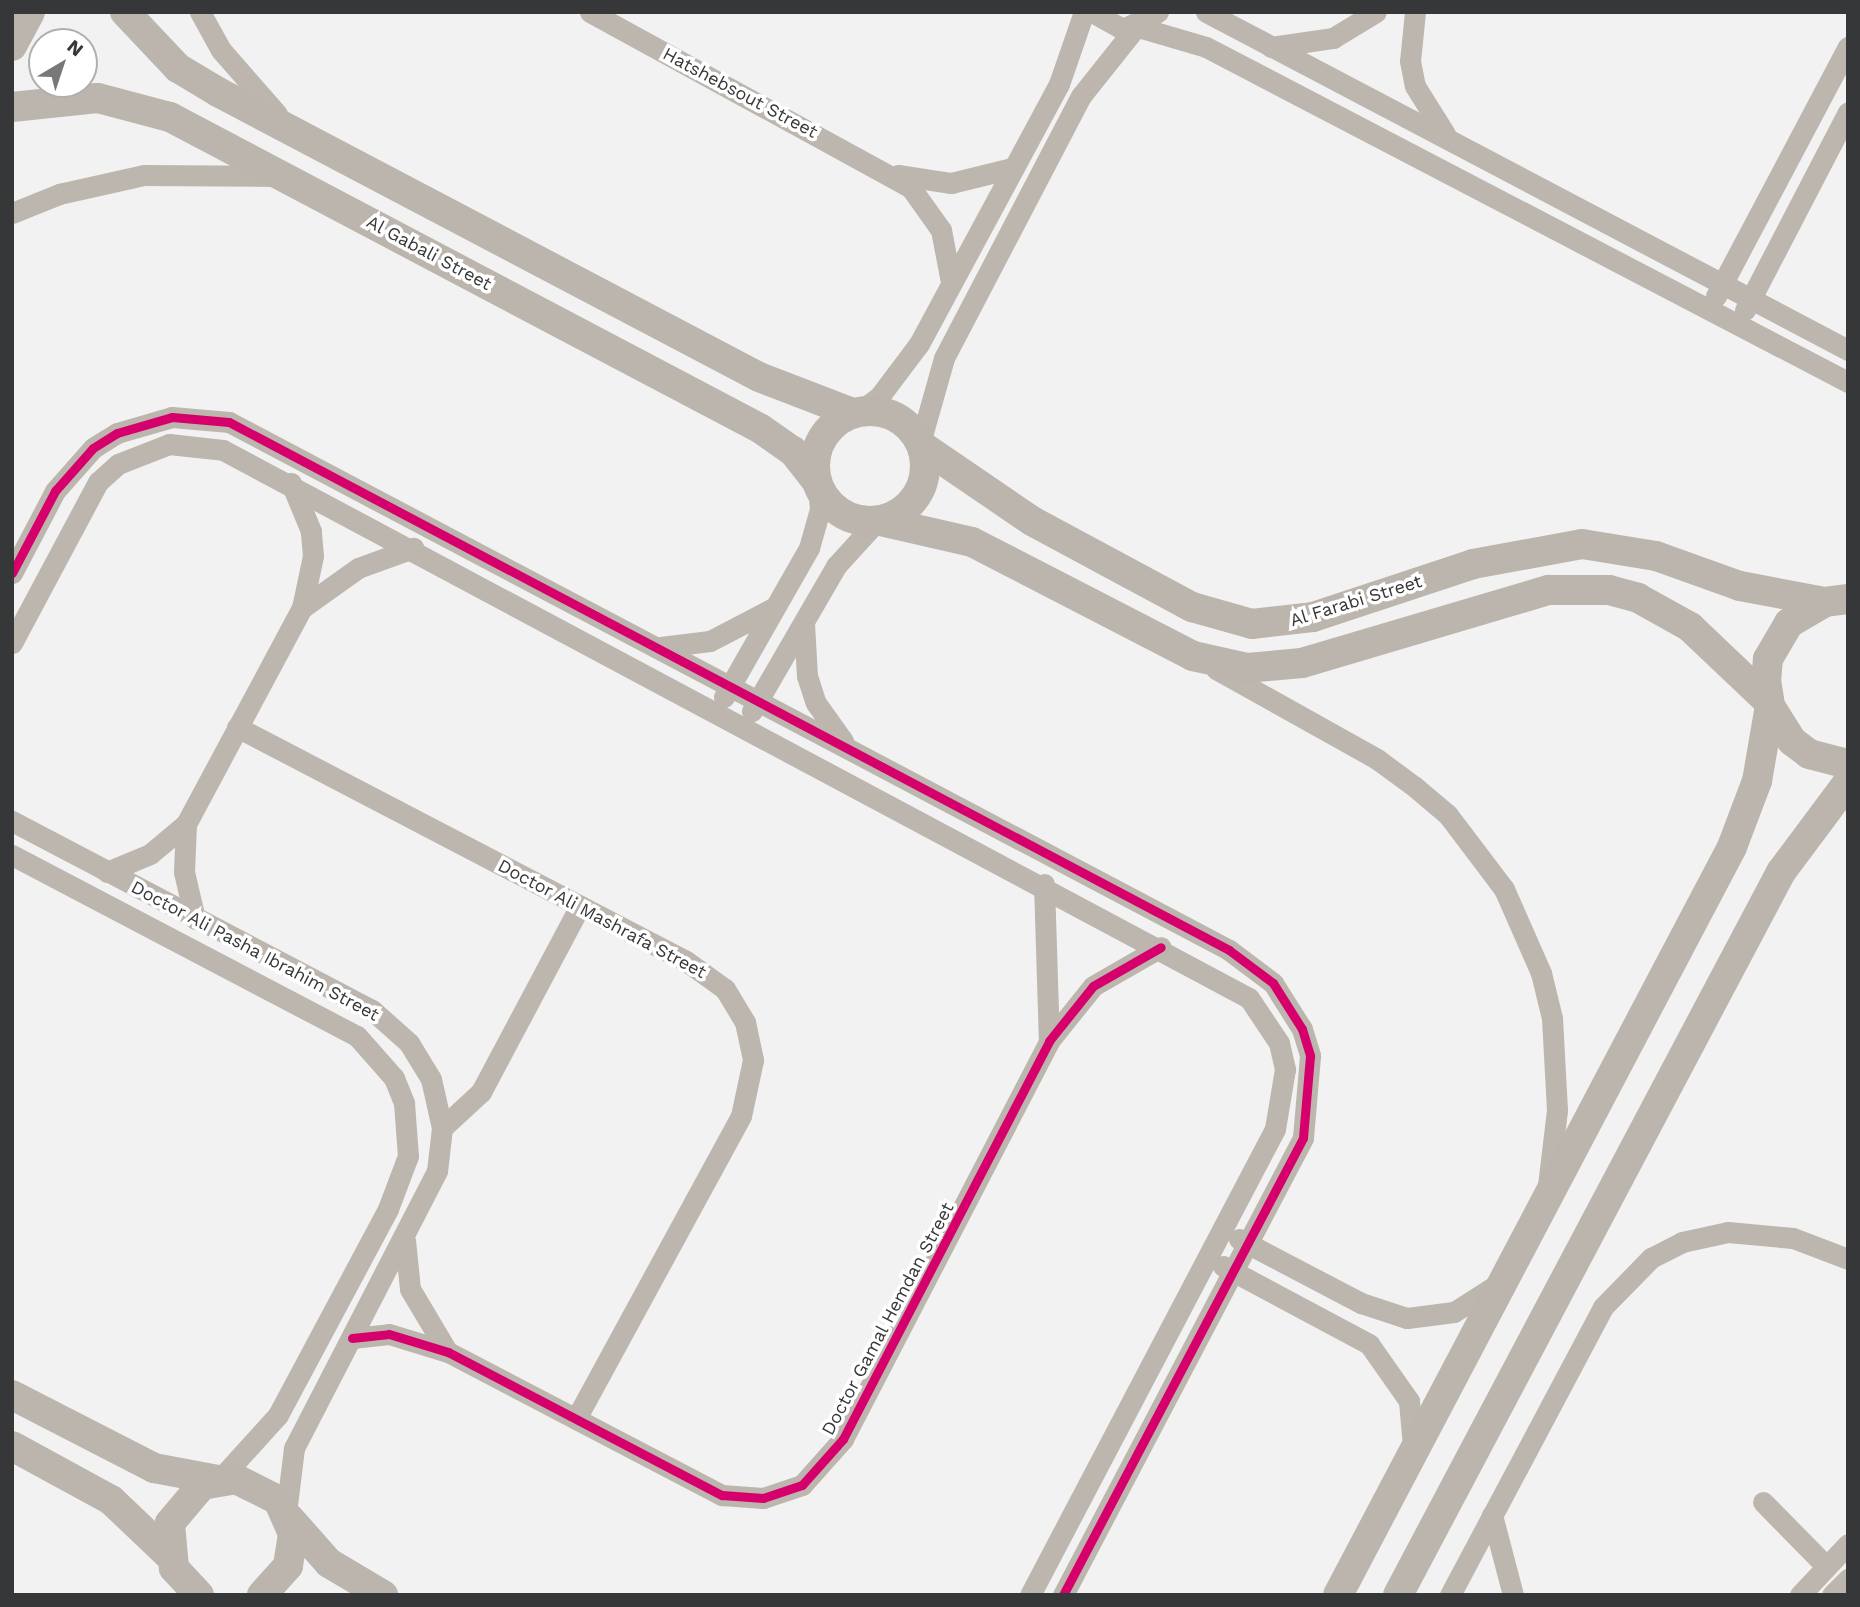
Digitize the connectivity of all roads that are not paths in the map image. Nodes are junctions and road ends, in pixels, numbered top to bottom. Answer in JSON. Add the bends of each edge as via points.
{"nodes":[{"id":1,"x":30,"y":12,"type":"edge"},
{"id":2,"x":125,"y":12,"type":"edge"},
{"id":3,"x":200,"y":12,"type":"edge"},
{"id":4,"x":590,"y":12,"type":"edge"},
{"id":5,"x":1084,"y":12,"type":"edge"},
{"id":6,"x":1092,"y":12,"type":"edge"},
{"id":7,"x":1158,"y":12,"type":"edge"},
{"id":8,"x":1206,"y":12,"type":"edge"},
{"id":9,"x":1376,"y":12,"type":"edge"},
{"id":10,"x":1415,"y":12,"type":"edge"},
{"id":11,"x":1136,"y":27,"type":"junction"},
{"id":12,"x":12,"y":46,"type":"edge"},
{"id":13,"x":1270,"y":47,"type":"junction"},
{"id":14,"x":1848,"y":47,"type":"edge"},
{"id":15,"x":12,"y":107,"type":"edge"},
{"id":16,"x":1848,"y":112,"type":"edge"},
{"id":17,"x":302,"y":136,"type":"junction"},
{"id":18,"x":1451,"y":142,"type":"junction"},
{"id":19,"x":1012,"y":168,"type":"junction"},
{"id":20,"x":890,"y":173,"type":"junction"},
{"id":21,"x":285,"y":176,"type":"junction"},
{"id":22,"x":12,"y":213,"type":"edge"},
{"id":23,"x":951,"y":282,"type":"junction"},
{"id":24,"x":1722,"y":284,"type":"junction"},
{"id":25,"x":1751,"y":300,"type":"junction"},
{"id":26,"x":1709,"y":309,"type":"junction"},
{"id":27,"x":1738,"y":324,"type":"junction"},
{"id":28,"x":1848,"y":350,"type":"edge"},
{"id":29,"x":1848,"y":382,"type":"edge"},
{"id":30,"x":856,"y":413,"type":"junction"},
{"id":31,"x":261,"y":436,"type":"junction"},
{"id":32,"x":921,"y":444,"type":"junction"},
{"id":33,"x":248,"y":461,"type":"junction"},
{"id":34,"x":291,"y":483,"type":"junction"},
{"id":35,"x":817,"y":484,"type":"junction"},
{"id":36,"x":878,"y":521,"type":"junction"},
{"id":37,"x":413,"y":548,"type":"junction"},
{"id":38,"x":12,"y":573,"type":"edge"},
{"id":39,"x":1837,"y":596,"type":"edge"},
{"id":40,"x":778,"y":604,"type":"junction"},
{"id":41,"x":302,"y":608,"type":"junction"},
{"id":42,"x":804,"y":619,"type":"junction"},
{"id":43,"x":12,"y":643,"type":"edge"},
{"id":44,"x":659,"y":647,"type":"junction"},
{"id":45,"x":1193,"y":656,"type":"junction"},
{"id":46,"x":731,"y":685,"type":"junction"},
{"id":47,"x":758,"y":699,"type":"junction"},
{"id":48,"x":1769,"y":704,"type":"junction"},
{"id":49,"x":716,"y":710,"type":"junction"},
{"id":50,"x":744,"y":725,"type":"junction"},
{"id":51,"x":237,"y":727,"type":"junction"},
{"id":52,"x":849,"y":748,"type":"junction"},
{"id":53,"x":1848,"y":764,"type":"edge"},
{"id":54,"x":1848,"y":782,"type":"edge"},
{"id":55,"x":12,"y":821,"type":"edge"},
{"id":56,"x":186,"y":824,"type":"junction"},
{"id":57,"x":12,"y":855,"type":"edge"},
{"id":58,"x":107,"y":872,"type":"junction"},
{"id":59,"x":1044,"y":884,"type":"junction"},
{"id":60,"x":580,"y":906,"type":"junction"},
{"id":61,"x":195,"y":919,"type":"junction"},
{"id":62,"x":1161,"y":947,"type":"junction"},
{"id":63,"x":1229,"y":950,"type":"junction"},
{"id":64,"x":1215,"y":975,"type":"junction"},
{"id":65,"x":1049,"y":1041,"type":"junction"},
{"id":66,"x":423,"y":1064,"type":"junction"},
{"id":67,"x":394,"y":1078,"type":"junction"},
{"id":68,"x":442,"y":1128,"type":"junction"},
{"id":69,"x":1547,"y":1198,"type":"junction"},
{"id":70,"x":1223,"y":1231,"type":"junction"},
{"id":71,"x":405,"y":1239,"type":"junction"},
{"id":72,"x":1250,"y":1245,"type":"junction"},
{"id":73,"x":1208,"y":1259,"type":"junction"},
{"id":74,"x":1848,"y":1259,"type":"edge"},
{"id":75,"x":1235,"y":1272,"type":"junction"},
{"id":76,"x":1503,"y":1281,"type":"junction"},
{"id":77,"x":352,"y":1338,"type":"junction"},
{"id":78,"x":448,"y":1352,"type":"junction"},
{"id":79,"x":12,"y":1395,"type":"edge"},
{"id":80,"x":576,"y":1419,"type":"junction"},
{"id":81,"x":12,"y":1447,"type":"edge"},
{"id":82,"x":1413,"y":1455,"type":"junction"},
{"id":83,"x":219,"y":1479,"type":"junction"},
{"id":84,"x":1763,"y":1502,"type":"dead end"},
{"id":85,"x":1492,"y":1515,"type":"junction"},
{"id":86,"x":288,"y":1516,"type":"junction"},
{"id":87,"x":1848,"y":1544,"type":"edge"},
{"id":88,"x":1826,"y":1566,"type":"junction"},
{"id":89,"x":170,"y":1573,"type":"edge"},
{"id":90,"x":1848,"y":1579,"type":"edge"},
{"id":91,"x":199,"y":1595,"type":"edge"},
{"id":92,"x":262,"y":1595,"type":"edge"},
{"id":93,"x":383,"y":1595,"type":"edge"},
{"id":94,"x":1030,"y":1595,"type":"edge"},
{"id":95,"x":1063,"y":1595,"type":"edge"},
{"id":96,"x":1338,"y":1595,"type":"edge"},
{"id":97,"x":1398,"y":1595,"type":"edge"},
{"id":98,"x":1450,"y":1595,"type":"edge"},
{"id":99,"x":1513,"y":1595,"type":"edge"},
{"id":100,"x":1800,"y":1595,"type":"edge"},
{"id":101,"x":1832,"y":1595,"type":"edge"}],
"edges":[{"from":1,"to":12,"type":"street"},
{"from":2,"to":17,"type":"street","via":[[178,68]]},
{"from":3,"to":17,"type":"street","via":[[258,96]]},
{"from":4,"to":20,"type":"street","name":"Hatshebsout Street"},
{"from":5,"to":19,"type":"street","via":[[1069,65]]},
{"from":6,"to":11,"type":"street","via":[[1111,26]]},
{"from":7,"to":11,"type":"street"},
{"from":8,"to":13,"type":"street"},
{"from":9,"to":13,"type":"street","via":[[1333,38]]},
{"from":10,"to":18,"type":"street","via":[[1410,48],[1415,86]]},
{"from":11,"to":26,"type":"street","via":[[1206,47]]},
{"from":11,"to":32,"type":"street","via":[[1081,96],[950,346],[928,398]]},
{"from":13,"to":18,"type":"street"},
{"from":14,"to":24,"type":"street"},
{"from":15,"to":21,"type":"street","name":"Al Gabali Street","via":[[56,98],[138,104]]},
{"from":16,"to":25,"type":"street"},
{"from":17,"to":30,"type":"street","via":[[759,377]]},
{"from":18,"to":24,"type":"street"},
{"from":19,"to":20,"type":"street","name":"Hatshebsout Street","via":[[951,183]]},
{"from":19,"to":23,"type":"street"},
{"from":20,"to":23,"type":"street","name":"Hatshebsout Street","via":[[929,208],[942,230]]},
{"from":21,"to":22,"type":"street","via":[[144,175],[59,194]]},
{"from":21,"to":35,"type":"street","name":"Al Gabali Street","via":[[761,429],[793,452]]},
{"from":23,"to":30,"type":"street","via":[[907,363]]},
{"from":24,"to":25,"type":"street"},
{"from":24,"to":26,"type":"street"},
{"from":25,"to":27,"type":"street"},
{"from":25,"to":28,"type":"street"},
{"from":26,"to":27,"type":"street"},
{"from":27,"to":29,"type":"street"},
{"from":30,"to":32,"type":"street","via":[[901,421]]},
{"from":30,"to":35,"type":"street","via":[[821,440]]},
{"from":31,"to":33,"type":"street"},
{"from":31,"to":38,"type":"street","via":[[201,417],[172,417],[117,433],[66,475]]},
{"from":31,"to":44,"type":"street"},
{"from":32,"to":36,"type":"street","via":[[918,493]]},
{"from":32,"to":39,"type":"street","name":"Al Farabi Street","via":[[1022,516],[1192,607],[1252,624],[1313,617],[1473,564],[1582,544],[1644,553],[1740,586]]},
{"from":33,"to":34,"type":"street"},
{"from":33,"to":43,"type":"street","via":[[197,443],[169,444],[118,464],[83,505]]},
{"from":34,"to":37,"type":"street"},
{"from":34,"to":41,"type":"street","via":[[311,531],[313,556]]},
{"from":35,"to":36,"type":"street","via":[[835,509]]},
{"from":35,"to":40,"type":"street","via":[[816,530]]},
{"from":36,"to":42,"type":"street","via":[[836,566]]},
{"from":36,"to":45,"type":"street","via":[[972,542]]},
{"from":37,"to":41,"type":"street","via":[[358,568]]},
{"from":37,"to":49,"type":"street"},
{"from":39,"to":48,"type":"street","via":[[1797,616],[1777,640],[1768,659]]},
{"from":40,"to":44,"type":"street","via":[[710,641]]},
{"from":40,"to":46,"type":"street"},
{"from":41,"to":51,"type":"street"},
{"from":42,"to":47,"type":"street"},
{"from":42,"to":52,"type":"street","via":[[807,676],[816,703]]},
{"from":44,"to":46,"type":"street"},
{"from":45,"to":48,"type":"street","via":[[1247,668],[1289,665],[1530,595],[1579,588],[1638,598],[1665,610],[1718,649]]},
{"from":45,"to":69,"type":"street","via":[[1396,773],[1448,815],[1504,889],[1525,929],[1552,1018],[1557,1110]]},
{"from":46,"to":47,"type":"street"},
{"from":46,"to":49,"type":"street"},
{"from":47,"to":50,"type":"street"},
{"from":47,"to":52,"type":"street"},
{"from":48,"to":53,"type":"street","via":[[1792,741],[1809,754]]},
{"from":48,"to":69,"type":"street","via":[[1747,814]]},
{"from":49,"to":50,"type":"street"},
{"from":50,"to":59,"type":"street"},
{"from":51,"to":56,"type":"street"},
{"from":51,"to":60,"type":"street","name":"Doctor Ali Mashrafa Street"},
{"from":52,"to":63,"type":"street"},
{"from":54,"to":97,"type":"street","via":[[1786,863]]},
{"from":55,"to":58,"type":"street","name":"Doctor Ali Pasha Ibrahim Street"},
{"from":56,"to":58,"type":"street","via":[[150,854]]},
{"from":56,"to":61,"type":"street","via":[[184,872]]},
{"from":57,"to":67,"type":"street","name":"Doctor Ali Pasha Ibrahim Street","via":[[357,1036]]},
{"from":58,"to":61,"type":"street","name":"Doctor Ali Pasha Ibrahim Street"},
{"from":59,"to":62,"type":"street"},
{"from":59,"to":65,"type":"street","name":"Doctor Gamal Hemdan Street"},
{"from":60,"to":68,"type":"street","via":[[481,1092]]},
{"from":60,"to":80,"type":"street","name":"Doctor Ali Mashrafa Street","via":[[710,976],[746,1022],[753,1060],[737,1124]]},
{"from":61,"to":66,"type":"street","name":"Doctor Ali Pasha Ibrahim Street","via":[[372,1010]]},
{"from":62,"to":64,"type":"street"},
{"from":62,"to":65,"type":"street","name":"Doctor Gamal Hemdan Street","via":[[1093,986]]},
{"from":63,"to":64,"type":"street"},
{"from":63,"to":72,"type":"street","via":[[1273,983],[1290,1005],[1310,1056],[1312,1083],[1303,1138]]},
{"from":64,"to":70,"type":"street","via":[[1266,1018],[1285,1069],[1275,1129]]},
{"from":65,"to":80,"type":"street","name":"Doctor Gamal Hemdan Street","via":[[843,1439],[819,1473],[783,1494],[722,1495]]},
{"from":66,"to":67,"type":"street"},
{"from":66,"to":68,"type":"street","name":"Doctor Ali Pasha Ibrahim Street"},
{"from":67,"to":83,"type":"street","name":"Doctor Ali Pasha Ibrahim Street","via":[[409,1129],[401,1182],[278,1415]]},
{"from":68,"to":71,"type":"street","name":"Doctor Ali Pasha Ibrahim Street","via":[[437,1171]]},
{"from":69,"to":76,"type":"street"},
{"from":70,"to":72,"type":"street"},
{"from":70,"to":73,"type":"street"},
{"from":71,"to":77,"type":"street","name":"Doctor Ali Pasha Ibrahim Street"},
{"from":71,"to":78,"type":"street","via":[[410,1289]]},
{"from":72,"to":75,"type":"street"},
{"from":72,"to":76,"type":"street","via":[[1361,1303],[1407,1318],[1454,1312]]},
{"from":73,"to":75,"type":"street"},
{"from":73,"to":94,"type":"street"},
{"from":74,"to":85,"type":"street","via":[[1793,1238],[1728,1232],[1682,1242],[1651,1258],[1602,1307]]},
{"from":75,"to":82,"type":"street","via":[[1349,1331],[1386,1360],[1409,1401]]},
{"from":75,"to":95,"type":"street"},
{"from":76,"to":82,"type":"street"},
{"from":77,"to":78,"type":"street","name":"Doctor Gamal Hemdan Street","via":[[389,1334]]},
{"from":77,"to":86,"type":"street","name":"Doctor Ali Pasha Ibrahim Street","via":[[294,1448]]},
{"from":78,"to":80,"type":"street","name":"Doctor Gamal Hemdan Street"},
{"from":79,"to":83,"type":"street","via":[[154,1468]]},
{"from":81,"to":89,"type":"street","via":[[111,1500]]},
{"from":82,"to":96,"type":"street"},
{"from":83,"to":86,"type":"street","via":[[259,1486]]},
{"from":83,"to":89,"type":"street","via":[[177,1508]]},
{"from":84,"to":88,"type":"street"},
{"from":85,"to":98,"type":"street"},
{"from":85,"to":99,"type":"street"},
{"from":86,"to":92,"type":"street","via":[[288,1566]]},
{"from":86,"to":93,"type":"street","via":[[329,1563]]},
{"from":87,"to":88,"type":"street"},
{"from":88,"to":100,"type":"street"},
{"from":89,"to":91,"type":"street"},
{"from":90,"to":101,"type":"street"}]}
